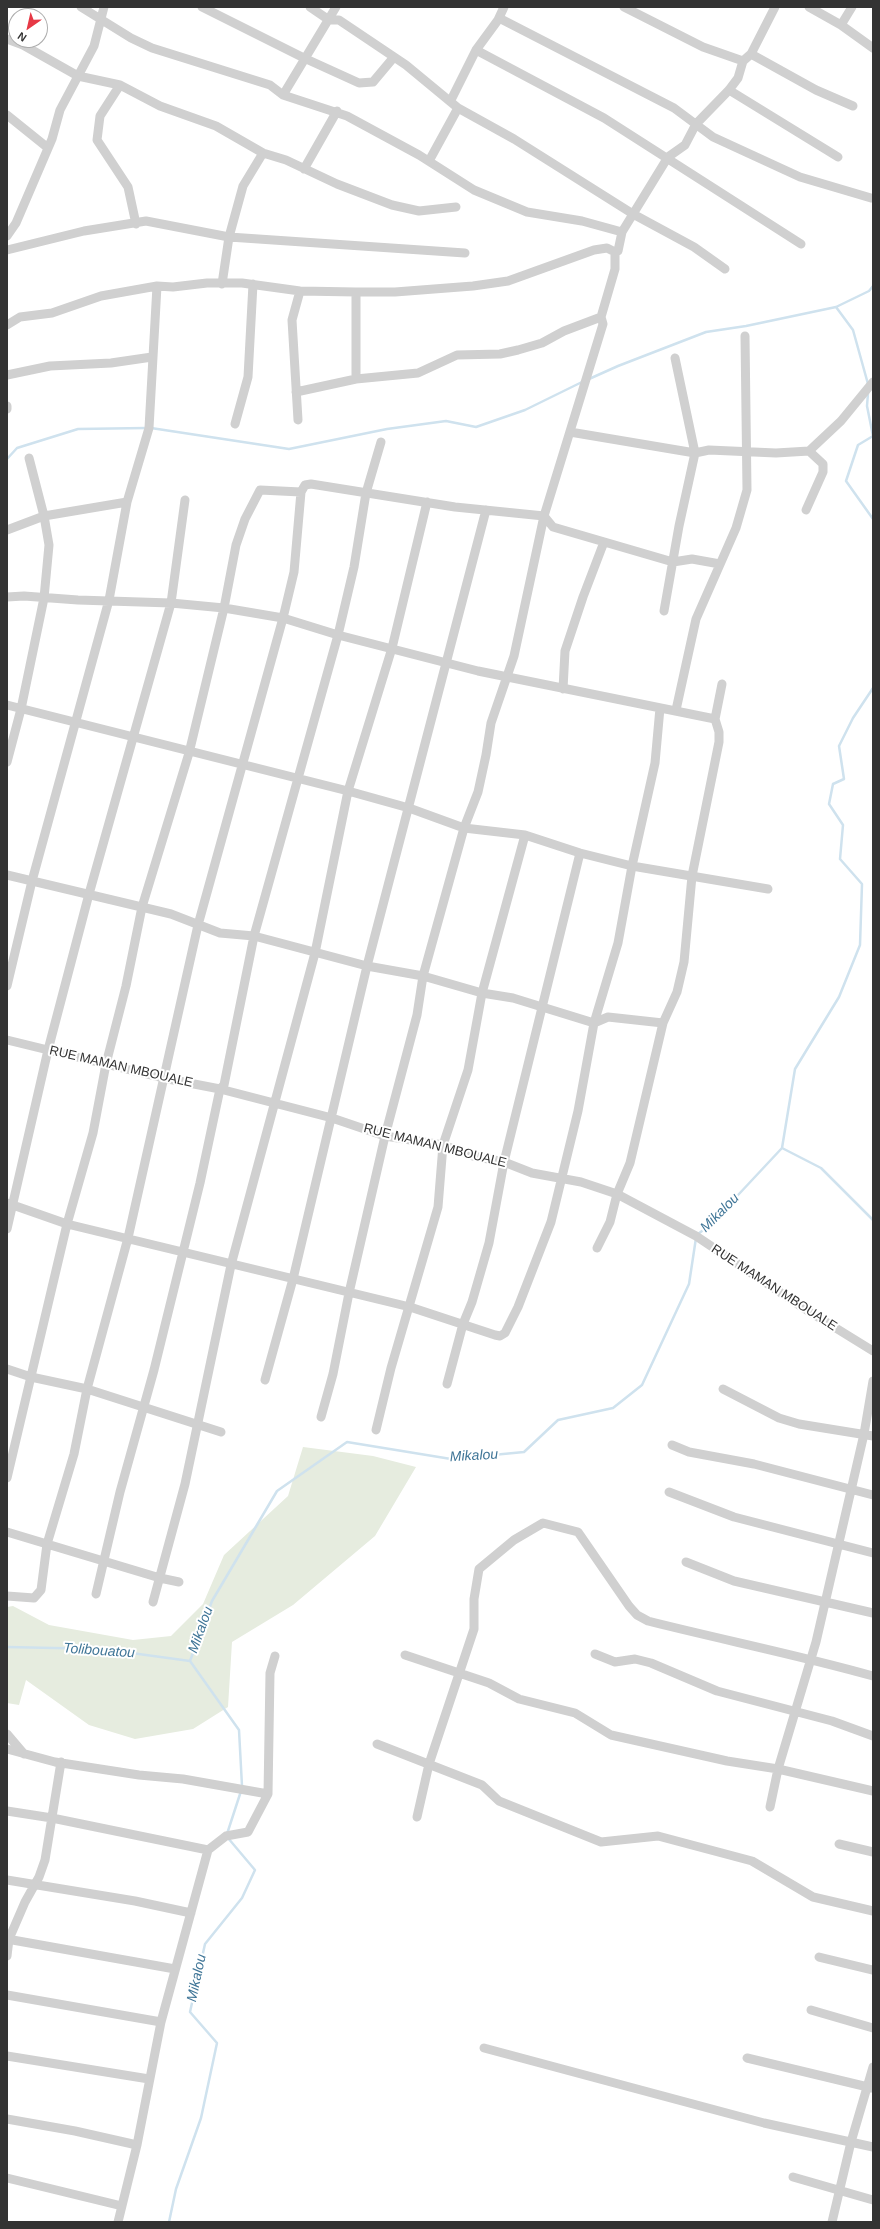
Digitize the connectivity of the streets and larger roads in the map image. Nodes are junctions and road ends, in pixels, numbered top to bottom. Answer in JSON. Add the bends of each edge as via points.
{"nodes":[{"id":1,"x":81,"y":7,"type":"edge"},
{"id":2,"x":104,"y":7,"type":"edge"},
{"id":3,"x":202,"y":7,"type":"edge"},
{"id":4,"x":310,"y":7,"type":"edge"},
{"id":5,"x":336,"y":7,"type":"edge"},
{"id":6,"x":504,"y":7,"type":"edge"},
{"id":7,"x":624,"y":7,"type":"edge"},
{"id":8,"x":775,"y":7,"type":"edge"},
{"id":9,"x":809,"y":7,"type":"edge"},
{"id":10,"x":852,"y":7,"type":"edge"},
{"id":11,"x":499,"y":18,"type":"junction"},
{"id":12,"x":101,"y":20,"type":"junction"},
{"id":13,"x":329,"y":20,"type":"junction"},
{"id":14,"x":841,"y":25,"type":"junction"},
{"id":15,"x":7,"y":39,"type":"edge"},
{"id":16,"x":873,"y":48,"type":"edge"},
{"id":17,"x":476,"y":50,"type":"junction"},
{"id":18,"x":751,"y":54,"type":"junction"},
{"id":19,"x":394,"y":57,"type":"junction"},
{"id":20,"x":304,"y":58,"type":"junction"},
{"id":21,"x":743,"y":61,"type":"junction"},
{"id":22,"x":78,"y":76,"type":"junction"},
{"id":23,"x":120,"y":85,"type":"junction"},
{"id":24,"x":729,"y":90,"type":"junction"},
{"id":25,"x":282,"y":95,"type":"junction"},
{"id":26,"x":451,"y":100,"type":"junction"},
{"id":27,"x":853,"y":106,"type":"dead end"},
{"id":28,"x":458,"y":108,"type":"junction"},
{"id":29,"x":336,"y":111,"type":"junction"},
{"id":30,"x":7,"y":115,"type":"edge"},
{"id":31,"x":696,"y":124,"type":"junction"},
{"id":32,"x":48,"y":148,"type":"junction"},
{"id":33,"x":263,"y":153,"type":"junction"},
{"id":34,"x":668,"y":157,"type":"junction"},
{"id":35,"x":838,"y":157,"type":"dead end"},
{"id":36,"x":429,"y":161,"type":"junction"},
{"id":37,"x":304,"y":169,"type":"junction"},
{"id":38,"x":871,"y":198,"type":"dead end"},
{"id":39,"x":456,"y":207,"type":"dead end"},
{"id":40,"x":632,"y":214,"type":"junction"},
{"id":41,"x":136,"y":224,"type":"junction"},
{"id":42,"x":622,"y":232,"type":"junction"},
{"id":43,"x":7,"y":236,"type":"edge"},
{"id":44,"x":229,"y":237,"type":"junction"},
{"id":45,"x":801,"y":244,"type":"dead end"},
{"id":46,"x":7,"y":250,"type":"edge"},
{"id":47,"x":615,"y":252,"type":"junction"},
{"id":48,"x":465,"y":253,"type":"dead end"},
{"id":49,"x":725,"y":269,"type":"dead end"},
{"id":50,"x":222,"y":284,"type":"junction"},
{"id":51,"x":253,"y":284,"type":"junction"},
{"id":52,"x":157,"y":286,"type":"junction"},
{"id":53,"x":300,"y":291,"type":"junction"},
{"id":54,"x":356,"y":292,"type":"junction"},
{"id":55,"x":601,"y":317,"type":"junction"},
{"id":56,"x":7,"y":325,"type":"edge"},
{"id":57,"x":745,"y":336,"type":"dead end"},
{"id":58,"x":152,"y":358,"type":"junction"},
{"id":59,"x":676,"y":358,"type":"dead end"},
{"id":60,"x":7,"y":375,"type":"edge"},
{"id":61,"x":356,"y":379,"type":"junction"},
{"id":62,"x":873,"y":382,"type":"edge"},
{"id":63,"x":296,"y":392,"type":"junction"},
{"id":64,"x":7,"y":406,"type":"edge"},
{"id":65,"x":7,"y":409,"type":"edge"},
{"id":66,"x":298,"y":420,"type":"dead end"},
{"id":67,"x":235,"y":424,"type":"dead end"},
{"id":68,"x":570,"y":432,"type":"junction"},
{"id":69,"x":381,"y":442,"type":"dead end"},
{"id":70,"x":809,"y":451,"type":"junction"},
{"id":71,"x":746,"y":452,"type":"junction"},
{"id":72,"x":695,"y":453,"type":"junction"},
{"id":73,"x":29,"y":458,"type":"dead end"},
{"id":74,"x":302,"y":492,"type":"junction"},
{"id":75,"x":366,"y":493,"type":"junction"},
{"id":76,"x":186,"y":500,"type":"dead end"},
{"id":77,"x":127,"y":502,"type":"junction"},
{"id":78,"x":427,"y":502,"type":"junction"},
{"id":79,"x":486,"y":510,"type":"junction"},
{"id":80,"x":806,"y":510,"type":"dead end"},
{"id":81,"x":44,"y":516,"type":"junction"},
{"id":82,"x":544,"y":516,"type":"junction"},
{"id":83,"x":7,"y":530,"type":"edge"},
{"id":84,"x":604,"y":542,"type":"junction"},
{"id":85,"x":673,"y":562,"type":"junction"},
{"id":86,"x":720,"y":564,"type":"junction"},
{"id":87,"x":7,"y":597,"type":"edge"},
{"id":88,"x":44,"y":598,"type":"junction"},
{"id":89,"x":109,"y":600,"type":"junction"},
{"id":90,"x":171,"y":603,"type":"junction"},
{"id":91,"x":224,"y":608,"type":"junction"},
{"id":92,"x":664,"y":611,"type":"dead end"},
{"id":93,"x":283,"y":618,"type":"junction"},
{"id":94,"x":338,"y":635,"type":"junction"},
{"id":95,"x":392,"y":648,"type":"junction"},
{"id":96,"x":446,"y":663,"type":"junction"},
{"id":97,"x":507,"y":677,"type":"junction"},
{"id":98,"x":722,"y":684,"type":"dead end"},
{"id":99,"x":563,"y":689,"type":"junction"},
{"id":100,"x":7,"y":705,"type":"edge"},
{"id":101,"x":660,"y":708,"type":"junction"},
{"id":102,"x":21,"y":709,"type":"junction"},
{"id":103,"x":676,"y":710,"type":"junction"},
{"id":104,"x":715,"y":719,"type":"junction"},
{"id":105,"x":76,"y":724,"type":"junction"},
{"id":106,"x":134,"y":738,"type":"junction"},
{"id":107,"x":189,"y":753,"type":"junction"},
{"id":108,"x":7,"y":762,"type":"edge"},
{"id":109,"x":243,"y":766,"type":"junction"},
{"id":110,"x":298,"y":778,"type":"junction"},
{"id":111,"x":348,"y":791,"type":"junction"},
{"id":112,"x":409,"y":808,"type":"junction"},
{"id":113,"x":464,"y":828,"type":"junction"},
{"id":114,"x":525,"y":836,"type":"junction"},
{"id":115,"x":580,"y":853,"type":"junction"},
{"id":116,"x":632,"y":866,"type":"junction"},
{"id":117,"x":7,"y":875,"type":"edge"},
{"id":118,"x":692,"y":876,"type":"junction"},
{"id":119,"x":32,"y":881,"type":"junction"},
{"id":120,"x":768,"y":889,"type":"dead end"},
{"id":121,"x":89,"y":894,"type":"junction"},
{"id":122,"x":142,"y":906,"type":"junction"},
{"id":123,"x":198,"y":925,"type":"junction"},
{"id":124,"x":254,"y":936,"type":"junction"},
{"id":125,"x":314,"y":953,"type":"junction"},
{"id":126,"x":366,"y":966,"type":"junction"},
{"id":127,"x":423,"y":976,"type":"junction"},
{"id":128,"x":7,"y":986,"type":"edge"},
{"id":129,"x":482,"y":993,"type":"junction"},
{"id":130,"x":541,"y":1007,"type":"junction"},
{"id":131,"x":594,"y":1023,"type":"junction"},
{"id":132,"x":663,"y":1023,"type":"junction"},
{"id":133,"x":7,"y":1040,"type":"edge"},
{"id":134,"x":48,"y":1050,"type":"junction"},
{"id":135,"x":106,"y":1064,"type":"junction"},
{"id":136,"x":163,"y":1078,"type":"junction"},
{"id":137,"x":220,"y":1089,"type":"junction"},
{"id":138,"x":276,"y":1105,"type":"junction"},
{"id":139,"x":332,"y":1118,"type":"junction"},
{"id":140,"x":385,"y":1136,"type":"junction"},
{"id":141,"x":443,"y":1145,"type":"junction"},
{"id":142,"x":504,"y":1162,"type":"junction"},
{"id":143,"x":560,"y":1177,"type":"junction"},
{"id":144,"x":617,"y":1194,"type":"junction"},
{"id":145,"x":10,"y":1204,"type":"edge"},
{"id":146,"x":67,"y":1224,"type":"junction"},
{"id":147,"x":7,"y":1229,"type":"edge"},
{"id":148,"x":128,"y":1238,"type":"junction"},
{"id":149,"x":597,"y":1248,"type":"dead end"},
{"id":150,"x":182,"y":1252,"type":"junction"},
{"id":151,"x":231,"y":1264,"type":"junction"},
{"id":152,"x":293,"y":1279,"type":"junction"},
{"id":153,"x":349,"y":1293,"type":"junction"},
{"id":154,"x":410,"y":1308,"type":"junction"},
{"id":155,"x":462,"y":1324,"type":"junction"},
{"id":156,"x":873,"y":1351,"type":"edge"},
{"id":157,"x":7,"y":1369,"type":"edge"},
{"id":158,"x":31,"y":1377,"type":"junction"},
{"id":159,"x":265,"y":1380,"type":"dead end"},
{"id":160,"x":873,"y":1381,"type":"edge"},
{"id":161,"x":447,"y":1384,"type":"dead end"},
{"id":162,"x":86,"y":1389,"type":"junction"},
{"id":163,"x":723,"y":1389,"type":"dead end"},
{"id":164,"x":144,"y":1406,"type":"junction"},
{"id":165,"x":321,"y":1417,"type":"dead end"},
{"id":166,"x":197,"y":1424,"type":"junction"},
{"id":167,"x":376,"y":1430,"type":"dead end"},
{"id":168,"x":221,"y":1432,"type":"dead end"},
{"id":169,"x":869,"y":1435,"type":"edge"},
{"id":170,"x":672,"y":1445,"type":"dead end"},
{"id":171,"x":7,"y":1478,"type":"edge"},
{"id":172,"x":850,"y":1489,"type":"junction"},
{"id":173,"x":669,"y":1492,"type":"dead end"},
{"id":174,"x":873,"y":1495,"type":"edge"},
{"id":175,"x":7,"y":1532,"type":"edge"},
{"id":176,"x":837,"y":1543,"type":"junction"},
{"id":177,"x":47,"y":1544,"type":"junction"},
{"id":178,"x":873,"y":1553,"type":"edge"},
{"id":179,"x":103,"y":1561,"type":"junction"},
{"id":180,"x":686,"y":1562,"type":"dead end"},
{"id":181,"x":160,"y":1578,"type":"junction"},
{"id":182,"x":179,"y":1582,"type":"dead end"},
{"id":183,"x":96,"y":1594,"type":"dead end"},
{"id":184,"x":7,"y":1596,"type":"edge"},
{"id":185,"x":153,"y":1602,"type":"dead end"},
{"id":186,"x":825,"y":1602,"type":"junction"},
{"id":187,"x":873,"y":1613,"type":"edge"},
{"id":188,"x":595,"y":1654,"type":"dead end"},
{"id":189,"x":405,"y":1655,"type":"dead end"},
{"id":190,"x":275,"y":1656,"type":"dead end"},
{"id":191,"x":811,"y":1658,"type":"junction"},
{"id":192,"x":458,"y":1673,"type":"junction"},
{"id":193,"x":873,"y":1676,"type":"edge"},
{"id":194,"x":795,"y":1713,"type":"junction"},
{"id":195,"x":7,"y":1734,"type":"edge"},
{"id":196,"x":873,"y":1736,"type":"edge"},
{"id":197,"x":377,"y":1744,"type":"dead end"},
{"id":198,"x":7,"y":1749,"type":"edge"},
{"id":199,"x":24,"y":1754,"type":"junction"},
{"id":200,"x":61,"y":1762,"type":"junction"},
{"id":201,"x":429,"y":1764,"type":"junction"},
{"id":202,"x":778,"y":1769,"type":"junction"},
{"id":203,"x":873,"y":1791,"type":"edge"},
{"id":204,"x":268,"y":1794,"type":"junction"},
{"id":205,"x":770,"y":1807,"type":"dead end"},
{"id":206,"x":7,"y":1812,"type":"edge"},
{"id":207,"x":417,"y":1817,"type":"dead end"},
{"id":208,"x":52,"y":1818,"type":"junction"},
{"id":209,"x":839,"y":1844,"type":"dead end"},
{"id":210,"x":208,"y":1850,"type":"junction"},
{"id":211,"x":873,"y":1852,"type":"edge"},
{"id":212,"x":7,"y":1880,"type":"edge"},
{"id":213,"x":36,"y":1885,"type":"junction"},
{"id":214,"x":873,"y":1911,"type":"edge"},
{"id":215,"x":191,"y":1913,"type":"junction"},
{"id":216,"x":8,"y":1939,"type":"edge"},
{"id":217,"x":7,"y":1956,"type":"edge"},
{"id":218,"x":819,"y":1957,"type":"dead end"},
{"id":219,"x":175,"y":1969,"type":"junction"},
{"id":220,"x":873,"y":1970,"type":"edge"},
{"id":221,"x":7,"y":1995,"type":"edge"},
{"id":222,"x":811,"y":2010,"type":"dead end"},
{"id":223,"x":162,"y":2022,"type":"junction"},
{"id":224,"x":873,"y":2028,"type":"edge"},
{"id":225,"x":484,"y":2048,"type":"dead end"},
{"id":226,"x":7,"y":2056,"type":"edge"},
{"id":227,"x":747,"y":2058,"type":"dead end"},
{"id":228,"x":873,"y":2067,"type":"edge"},
{"id":229,"x":149,"y":2079,"type":"junction"},
{"id":230,"x":870,"y":2088,"type":"edge"},
{"id":231,"x":7,"y":2119,"type":"edge"},
{"id":232,"x":851,"y":2142,"type":"junction"},
{"id":233,"x":137,"y":2145,"type":"junction"},
{"id":234,"x":873,"y":2147,"type":"edge"},
{"id":235,"x":793,"y":2177,"type":"dead end"},
{"id":236,"x":7,"y":2178,"type":"edge"},
{"id":237,"x":840,"y":2190,"type":"junction"},
{"id":238,"x":873,"y":2200,"type":"edge"},
{"id":239,"x":122,"y":2206,"type":"junction"},
{"id":240,"x":118,"y":2222,"type":"edge"},
{"id":241,"x":832,"y":2222,"type":"edge"}],
"edges":[{"from":1,"to":12,"type":"street"},
{"from":2,"to":12,"type":"street"},
{"from":3,"to":20,"type":"street"},
{"from":4,"to":13,"type":"street"},
{"from":5,"to":13,"type":"street"},
{"from":6,"to":11,"type":"street"},
{"from":7,"to":21,"type":"street","via":[[703,47]]},
{"from":8,"to":18,"type":"street"},
{"from":9,"to":14,"type":"street"},
{"from":10,"to":14,"type":"street"},
{"from":11,"to":17,"type":"street"},
{"from":11,"to":31,"type":"street","via":[[674,108]]},
{"from":12,"to":22,"type":"street","via":[[94,46]]},
{"from":12,"to":25,"type":"street","via":[[152,48],[270,85]]},
{"from":13,"to":19,"type":"street","via":[[339,20]]},
{"from":13,"to":20,"type":"street"},
{"from":14,"to":16,"type":"street"},
{"from":15,"to":22,"type":"street","via":[[23,44]]},
{"from":17,"to":26,"type":"street"},
{"from":17,"to":34,"type":"street","via":[[604,118]]},
{"from":18,"to":21,"type":"street"},
{"from":18,"to":27,"type":"street","via":[[816,90]]},
{"from":19,"to":20,"type":"street","via":[[373,82],[359,83]]},
{"from":19,"to":26,"type":"street"},
{"from":20,"to":25,"type":"street"},
{"from":21,"to":24,"type":"street","via":[[738,78]]},
{"from":22,"to":23,"type":"street"},
{"from":22,"to":32,"type":"street","via":[[60,110]]},
{"from":23,"to":33,"type":"street","via":[[160,106],[216,126]]},
{"from":23,"to":41,"type":"street","via":[[99,119],[97,140],[128,187]]},
{"from":24,"to":31,"type":"street"},
{"from":24,"to":35,"type":"street"},
{"from":25,"to":29,"type":"street"},
{"from":26,"to":28,"type":"street"},
{"from":28,"to":36,"type":"street"},
{"from":28,"to":40,"type":"street","via":[[514,139]]},
{"from":29,"to":36,"type":"street"},
{"from":29,"to":37,"type":"street"},
{"from":30,"to":32,"type":"street"},
{"from":31,"to":34,"type":"street","via":[[685,144]]},
{"from":31,"to":38,"type":"street","via":[[712,137],[800,177]]},
{"from":32,"to":43,"type":"street","via":[[16,223]]},
{"from":33,"to":37,"type":"street"},
{"from":33,"to":44,"type":"street","via":[[243,186]]},
{"from":34,"to":40,"type":"street"},
{"from":34,"to":45,"type":"street"},
{"from":36,"to":42,"type":"street","via":[[474,190],[527,212],[582,221]]},
{"from":37,"to":39,"type":"street","via":[[392,205],[419,211]]},
{"from":40,"to":42,"type":"street"},
{"from":40,"to":49,"type":"street","via":[[694,248]]},
{"from":41,"to":44,"type":"street","via":[[146,221],[161,223]]},
{"from":41,"to":46,"type":"street","via":[[84,231]]},
{"from":42,"to":47,"type":"street","via":[[618,251]]},
{"from":44,"to":48,"type":"street"},
{"from":44,"to":50,"type":"street"},
{"from":47,"to":54,"type":"street","via":[[607,248],[594,250],[508,281],[395,292]]},
{"from":47,"to":55,"type":"street","via":[[615,269]]},
{"from":50,"to":51,"type":"street"},
{"from":50,"to":52,"type":"street"},
{"from":51,"to":53,"type":"street"},
{"from":51,"to":67,"type":"street","via":[[248,378]]},
{"from":52,"to":56,"type":"street","via":[[101,296],[52,313],[20,317]]},
{"from":52,"to":58,"type":"street"},
{"from":53,"to":54,"type":"street"},
{"from":53,"to":63,"type":"street","via":[[292,320]]},
{"from":54,"to":61,"type":"street"},
{"from":55,"to":61,"type":"street","via":[[564,331],[542,343],[518,350],[500,354],[457,355],[418,373]]},
{"from":55,"to":68,"type":"street","via":[[603,324]]},
{"from":57,"to":71,"type":"street"},
{"from":58,"to":60,"type":"street","via":[[50,366]]},
{"from":58,"to":77,"type":"street","via":[[149,428]]},
{"from":59,"to":72,"type":"street"},
{"from":61,"to":63,"type":"street"},
{"from":62,"to":70,"type":"street","via":[[841,421]]},
{"from":63,"to":66,"type":"street"},
{"from":64,"to":65,"type":"street"},
{"from":68,"to":72,"type":"street"},
{"from":68,"to":82,"type":"street"},
{"from":69,"to":75,"type":"street"},
{"from":70,"to":71,"type":"street"},
{"from":70,"to":80,"type":"street","via":[[823,464],[823,472]]},
{"from":71,"to":72,"type":"street","via":[[709,450]]},
{"from":71,"to":86,"type":"street","via":[[747,490],[738,522]]},
{"from":72,"to":85,"type":"street"},
{"from":73,"to":81,"type":"street"},
{"from":74,"to":75,"type":"street","via":[[305,485],[311,484]]},
{"from":74,"to":91,"type":"street","via":[[263,489],[258,492],[236,545]]},
{"from":74,"to":93,"type":"street","via":[[294,572]]},
{"from":75,"to":78,"type":"street"},
{"from":75,"to":94,"type":"street","via":[[354,567]]},
{"from":76,"to":90,"type":"street"},
{"from":77,"to":81,"type":"street"},
{"from":77,"to":89,"type":"street"},
{"from":78,"to":79,"type":"street"},
{"from":78,"to":95,"type":"street"},
{"from":79,"to":82,"type":"street"},
{"from":79,"to":96,"type":"street"},
{"from":81,"to":83,"type":"street"},
{"from":81,"to":88,"type":"street","via":[[49,545]]},
{"from":82,"to":84,"type":"street","via":[[553,527]]},
{"from":82,"to":97,"type":"street"},
{"from":84,"to":85,"type":"street"},
{"from":84,"to":99,"type":"street","via":[[565,651]]},
{"from":85,"to":86,"type":"street","via":[[692,559]]},
{"from":85,"to":92,"type":"street"},
{"from":86,"to":103,"type":"street","via":[[696,619]]},
{"from":87,"to":88,"type":"street"},
{"from":88,"to":89,"type":"street"},
{"from":88,"to":102,"type":"street"},
{"from":89,"to":90,"type":"street"},
{"from":89,"to":105,"type":"street"},
{"from":90,"to":91,"type":"street"},
{"from":90,"to":106,"type":"street"},
{"from":91,"to":93,"type":"street"},
{"from":91,"to":107,"type":"street"},
{"from":93,"to":94,"type":"street"},
{"from":93,"to":109,"type":"street"},
{"from":94,"to":95,"type":"street"},
{"from":94,"to":110,"type":"street"},
{"from":95,"to":96,"type":"street"},
{"from":95,"to":111,"type":"street"},
{"from":96,"to":97,"type":"street"},
{"from":96,"to":112,"type":"street"},
{"from":97,"to":99,"type":"street"},
{"from":97,"to":113,"type":"street","via":[[491,723],[478,792]]},
{"from":98,"to":104,"type":"street"},
{"from":99,"to":101,"type":"street"},
{"from":100,"to":102,"type":"street"},
{"from":101,"to":103,"type":"street"},
{"from":101,"to":116,"type":"street","via":[[655,763]]},
{"from":102,"to":105,"type":"street"},
{"from":102,"to":108,"type":"street"},
{"from":103,"to":104,"type":"street"},
{"from":104,"to":118,"type":"street","via":[[719,742]]},
{"from":105,"to":106,"type":"street"},
{"from":105,"to":119,"type":"street"},
{"from":106,"to":107,"type":"street"},
{"from":106,"to":121,"type":"street"},
{"from":107,"to":109,"type":"street"},
{"from":107,"to":122,"type":"street"},
{"from":109,"to":110,"type":"street"},
{"from":109,"to":123,"type":"street"},
{"from":110,"to":111,"type":"street"},
{"from":110,"to":124,"type":"street"},
{"from":111,"to":112,"type":"street"},
{"from":111,"to":125,"type":"street"},
{"from":112,"to":113,"type":"street"},
{"from":112,"to":126,"type":"street"},
{"from":113,"to":114,"type":"street"},
{"from":113,"to":127,"type":"street"},
{"from":114,"to":115,"type":"street"},
{"from":114,"to":129,"type":"street"},
{"from":115,"to":116,"type":"street"},
{"from":115,"to":130,"type":"street"},
{"from":116,"to":118,"type":"street"},
{"from":116,"to":131,"type":"street","via":[[618,943]]},
{"from":117,"to":119,"type":"street"},
{"from":118,"to":120,"type":"street"},
{"from":118,"to":132,"type":"street","via":[[684,962],[677,992]]},
{"from":119,"to":121,"type":"street"},
{"from":119,"to":128,"type":"street"},
{"from":121,"to":122,"type":"street"},
{"from":121,"to":134,"type":"street"},
{"from":122,"to":123,"type":"street"},
{"from":122,"to":135,"type":"street","via":[[126,986]]},
{"from":123,"to":124,"type":"street","via":[[220,933]]},
{"from":123,"to":136,"type":"street"},
{"from":124,"to":125,"type":"street"},
{"from":124,"to":137,"type":"street","via":[[224,1085]]},
{"from":125,"to":126,"type":"street"},
{"from":125,"to":138,"type":"street"},
{"from":126,"to":127,"type":"street"},
{"from":126,"to":139,"type":"street"},
{"from":127,"to":129,"type":"street"},
{"from":127,"to":140,"type":"street","via":[[418,1015],[396,1104]]},
{"from":129,"to":130,"type":"street"},
{"from":129,"to":141,"type":"street","via":[[468,1070]]},
{"from":130,"to":131,"type":"street"},
{"from":130,"to":142,"type":"street"},
{"from":131,"to":132,"type":"street","via":[[608,1018]]},
{"from":131,"to":143,"type":"street","via":[[578,1110]]},
{"from":132,"to":144,"type":"street","via":[[630,1163]]},
{"from":133,"to":134,"type":"street","name":"RUE MAMAN MBOUALE"},
{"from":134,"to":135,"type":"street","name":"RUE MAMAN MBOUALE"},
{"from":134,"to":145,"type":"street"},
{"from":135,"to":136,"type":"street","name":"RUE MAMAN MBOUALE"},
{"from":135,"to":146,"type":"street","via":[[93,1133]]},
{"from":136,"to":137,"type":"street","name":"RUE MAMAN MBOUALE"},
{"from":136,"to":148,"type":"street"},
{"from":137,"to":138,"type":"street","name":"RUE MAMAN MBOUALE"},
{"from":137,"to":150,"type":"street"},
{"from":138,"to":139,"type":"street","name":"RUE MAMAN MBOUALE"},
{"from":138,"to":151,"type":"street"},
{"from":139,"to":140,"type":"street","name":"RUE MAMAN MBOUALE"},
{"from":139,"to":152,"type":"street"},
{"from":140,"to":141,"type":"street","name":"RUE MAMAN MBOUALE"},
{"from":140,"to":153,"type":"street"},
{"from":141,"to":142,"type":"street","name":"RUE MAMAN MBOUALE","via":[[473,1156]]},
{"from":141,"to":154,"type":"street","via":[[438,1207]]},
{"from":142,"to":143,"type":"street","name":"RUE MAMAN MBOUALE","via":[[532,1173]]},
{"from":142,"to":155,"type":"street","via":[[489,1243],[472,1302]]},
{"from":143,"to":144,"type":"street","name":"RUE MAMAN MBOUALE"},
{"from":143,"to":155,"type":"street","via":[[543,1244],[505,1333],[500,1336],[494,1335]]},
{"from":144,"to":149,"type":"street","via":[[610,1222]]},
{"from":144,"to":156,"type":"street","name":"RUE MAMAN MBOUALE","via":[[696,1236],[805,1310]]},
{"from":145,"to":146,"type":"street"},
{"from":145,"to":147,"type":"street"},
{"from":146,"to":148,"type":"street"},
{"from":146,"to":158,"type":"street"},
{"from":148,"to":150,"type":"street"},
{"from":148,"to":162,"type":"street"},
{"from":150,"to":151,"type":"street"},
{"from":150,"to":164,"type":"street"},
{"from":151,"to":152,"type":"street"},
{"from":151,"to":166,"type":"street"},
{"from":152,"to":153,"type":"street"},
{"from":152,"to":159,"type":"street"},
{"from":153,"to":154,"type":"street"},
{"from":153,"to":165,"type":"street","via":[[333,1374]]},
{"from":154,"to":155,"type":"street"},
{"from":154,"to":167,"type":"street","via":[[391,1368]]},
{"from":155,"to":161,"type":"street"},
{"from":157,"to":158,"type":"street"},
{"from":158,"to":162,"type":"street"},
{"from":158,"to":171,"type":"street"},
{"from":160,"to":169,"type":"street"},
{"from":162,"to":164,"type":"street"},
{"from":162,"to":177,"type":"street","via":[[74,1454]]},
{"from":163,"to":169,"type":"street","via":[[779,1418]]},
{"from":164,"to":166,"type":"street"},
{"from":164,"to":179,"type":"street"},
{"from":166,"to":168,"type":"street"},
{"from":166,"to":181,"type":"street","via":[[178,1513]]},
{"from":169,"to":172,"type":"street"},
{"from":170,"to":172,"type":"street","via":[[689,1452],[754,1464]]},
{"from":172,"to":174,"type":"street"},
{"from":172,"to":176,"type":"street"},
{"from":173,"to":176,"type":"street","via":[[734,1517]]},
{"from":175,"to":177,"type":"street"},
{"from":176,"to":178,"type":"street"},
{"from":176,"to":186,"type":"street"},
{"from":177,"to":179,"type":"street"},
{"from":177,"to":184,"type":"street","via":[[40,1594],[34,1598]]},
{"from":179,"to":181,"type":"street"},
{"from":179,"to":183,"type":"street"},
{"from":180,"to":186,"type":"street","via":[[734,1581]]},
{"from":181,"to":182,"type":"street"},
{"from":181,"to":185,"type":"street"},
{"from":186,"to":187,"type":"street"},
{"from":186,"to":191,"type":"street"},
{"from":188,"to":194,"type":"street","via":[[615,1662],[635,1659],[651,1663],[717,1691]]},
{"from":189,"to":192,"type":"street"},
{"from":190,"to":204,"type":"street","via":[[270,1673]]},
{"from":191,"to":192,"type":"street","via":[[734,1643],[648,1621],[637,1615],[629,1606],[578,1532],[543,1523],[514,1540],[479,1569],[474,1599],[474,1628]]},
{"from":191,"to":193,"type":"street"},
{"from":191,"to":194,"type":"street"},
{"from":192,"to":201,"type":"street"},
{"from":192,"to":202,"type":"street","via":[[489,1683],[519,1699],[575,1713],[610,1735],[727,1761]]},
{"from":194,"to":196,"type":"street","via":[[832,1721]]},
{"from":194,"to":202,"type":"street"},
{"from":195,"to":199,"type":"street"},
{"from":197,"to":201,"type":"street"},
{"from":198,"to":199,"type":"street"},
{"from":199,"to":200,"type":"street"},
{"from":200,"to":204,"type":"street"},
{"from":200,"to":208,"type":"street"},
{"from":201,"to":207,"type":"street"},
{"from":201,"to":214,"type":"street","via":[[482,1784],[499,1801],[602,1842],[658,1836],[752,1861],[813,1897]]},
{"from":202,"to":203,"type":"street"},
{"from":202,"to":205,"type":"street"},
{"from":204,"to":210,"type":"street","via":[[248,1832],[226,1836]]},
{"from":206,"to":208,"type":"street"},
{"from":208,"to":210,"type":"street"},
{"from":208,"to":213,"type":"street","via":[[45,1860]]},
{"from":209,"to":211,"type":"street"},
{"from":210,"to":215,"type":"street"},
{"from":212,"to":213,"type":"street"},
{"from":213,"to":215,"type":"street"},
{"from":213,"to":216,"type":"street"},
{"from":215,"to":219,"type":"street"},
{"from":216,"to":217,"type":"street"},
{"from":216,"to":219,"type":"street"},
{"from":218,"to":220,"type":"street"},
{"from":219,"to":223,"type":"street"},
{"from":221,"to":223,"type":"street"},
{"from":222,"to":224,"type":"street"},
{"from":223,"to":229,"type":"street"},
{"from":225,"to":232,"type":"street","via":[[764,2122]]},
{"from":226,"to":229,"type":"street"},
{"from":227,"to":230,"type":"street"},
{"from":228,"to":230,"type":"street"},
{"from":229,"to":233,"type":"street"},
{"from":230,"to":232,"type":"street"},
{"from":231,"to":233,"type":"street"},
{"from":232,"to":234,"type":"street"},
{"from":232,"to":237,"type":"street"},
{"from":233,"to":239,"type":"street"},
{"from":235,"to":237,"type":"street"},
{"from":236,"to":239,"type":"street"},
{"from":237,"to":238,"type":"street"},
{"from":237,"to":241,"type":"street"},
{"from":239,"to":240,"type":"street"}]}
